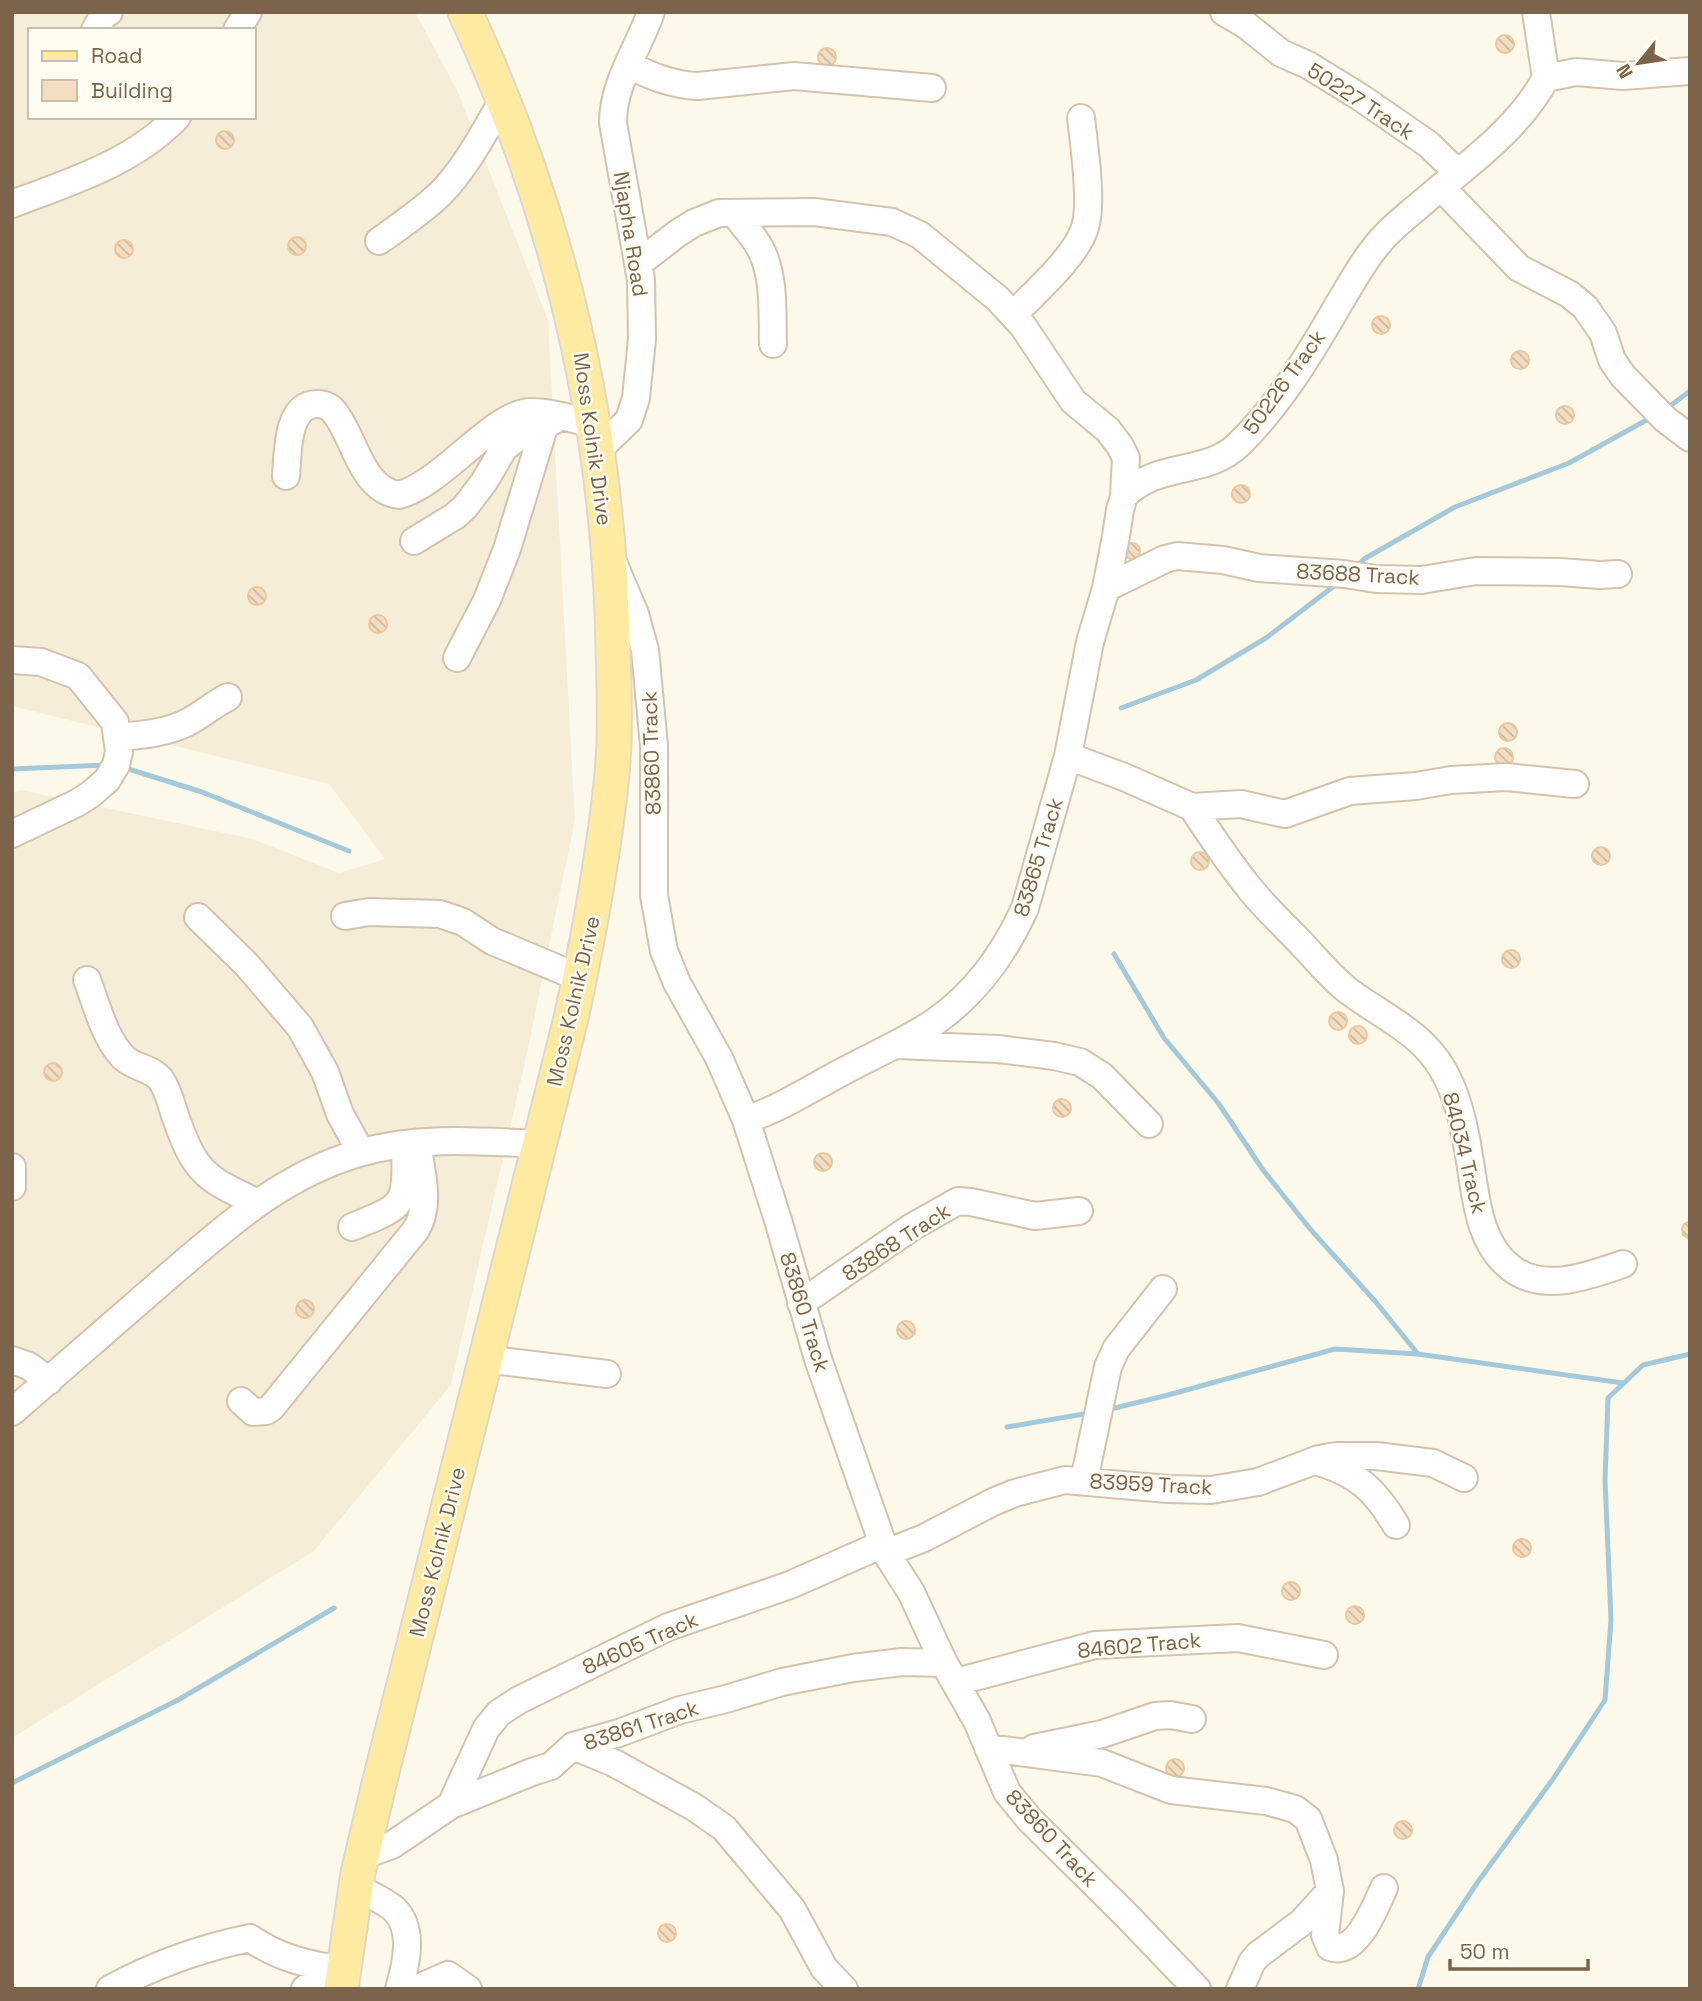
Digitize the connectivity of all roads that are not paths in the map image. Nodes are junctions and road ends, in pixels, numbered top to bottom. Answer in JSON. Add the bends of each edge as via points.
{"nodes":[{"id":1,"x":109,"y":12,"type":"edge"},
{"id":2,"x":248,"y":12,"type":"edge"},
{"id":3,"x":651,"y":12,"type":"edge"},
{"id":4,"x":1224,"y":12,"type":"edge"},
{"id":5,"x":1536,"y":12,"type":"edge"},
{"id":6,"x":476,"y":20,"type":"edge"},
{"id":7,"x":96,"y":28,"type":"edge"},
{"id":8,"x":238,"y":28,"type":"edge"},
{"id":9,"x":628,"y":65,"type":"junction"},
{"id":10,"x":1690,"y":71,"type":"edge"},
{"id":11,"x":1546,"y":79,"type":"junction"},
{"id":12,"x":932,"y":88,"type":"dead end"},
{"id":13,"x":503,"y":100,"type":"junction"},
{"id":14,"x":1081,"y":118,"type":"dead end"},
{"id":15,"x":175,"y":119,"type":"edge"},
{"id":16,"x":1450,"y":180,"type":"junction"},
{"id":17,"x":12,"y":204,"type":"edge"},
{"id":18,"x":734,"y":213,"type":"junction"},
{"id":19,"x":379,"y":241,"type":"dead end"},
{"id":20,"x":639,"y":263,"type":"junction"},
{"id":21,"x":1013,"y":315,"type":"junction"},
{"id":22,"x":773,"y":344,"type":"dead end"},
{"id":23,"x":575,"y":429,"type":"junction"},
{"id":24,"x":1690,"y":438,"type":"edge"},
{"id":25,"x":286,"y":475,"type":"dead end"},
{"id":26,"x":1124,"y":496,"type":"junction"},
{"id":27,"x":414,"y":541,"type":"dead end"},
{"id":28,"x":608,"y":551,"type":"junction"},
{"id":29,"x":1618,"y":574,"type":"dead end"},
{"id":30,"x":1105,"y":588,"type":"junction"},
{"id":31,"x":457,"y":658,"type":"dead end"},
{"id":32,"x":12,"y":660,"type":"edge"},
{"id":33,"x":228,"y":697,"type":"dead end"},
{"id":34,"x":118,"y":737,"type":"junction"},
{"id":35,"x":1068,"y":756,"type":"junction"},
{"id":36,"x":1575,"y":784,"type":"dead end"},
{"id":37,"x":1192,"y":807,"type":"junction"},
{"id":38,"x":12,"y":834,"type":"edge"},
{"id":39,"x":345,"y":916,"type":"dead end"},
{"id":40,"x":198,"y":918,"type":"dead end"},
{"id":41,"x":580,"y":978,"type":"junction"},
{"id":42,"x":87,"y":980,"type":"dead end"},
{"id":43,"x":895,"y":1045,"type":"junction"},
{"id":44,"x":746,"y":1121,"type":"junction"},
{"id":45,"x":1149,"y":1124,"type":"dead end"},
{"id":46,"x":411,"y":1144,"type":"junction"},
{"id":47,"x":539,"y":1144,"type":"junction"},
{"id":48,"x":361,"y":1152,"type":"junction"},
{"id":49,"x":12,"y":1167,"type":"edge"},
{"id":50,"x":12,"y":1187,"type":"edge"},
{"id":51,"x":257,"y":1202,"type":"junction"},
{"id":52,"x":1079,"y":1211,"type":"dead end"},
{"id":53,"x":352,"y":1227,"type":"dead end"},
{"id":54,"x":1623,"y":1264,"type":"dead end"},
{"id":55,"x":1163,"y":1289,"type":"dead end"},
{"id":56,"x":801,"y":1303,"type":"junction"},
{"id":57,"x":485,"y":1359,"type":"junction"},
{"id":58,"x":12,"y":1360,"type":"edge"},
{"id":59,"x":607,"y":1374,"type":"dead end"},
{"id":60,"x":49,"y":1381,"type":"junction"},
{"id":61,"x":240,"y":1401,"type":"dead end"},
{"id":62,"x":12,"y":1412,"type":"edge"},
{"id":63,"x":1314,"y":1461,"type":"junction"},
{"id":64,"x":1465,"y":1478,"type":"dead end"},
{"id":65,"x":1084,"y":1480,"type":"junction"},
{"id":66,"x":1396,"y":1525,"type":"dead end"},
{"id":67,"x":884,"y":1548,"type":"junction"},
{"id":68,"x":1324,"y":1655,"type":"dead end"},
{"id":69,"x":950,"y":1672,"type":"junction"},
{"id":70,"x":1192,"y":1719,"type":"dead end"},
{"id":71,"x":573,"y":1746,"type":"junction"},
{"id":72,"x":999,"y":1751,"type":"junction"},
{"id":73,"x":451,"y":1805,"type":"junction"},
{"id":74,"x":359,"y":1872,"type":"junction"},
{"id":75,"x":1384,"y":1888,"type":"dead end"},
{"id":76,"x":1330,"y":1891,"type":"junction"},
{"id":77,"x":338,"y":1976,"type":"edge"},
{"id":78,"x":110,"y":1989,"type":"edge"},
{"id":79,"x":305,"y":1989,"type":"edge"},
{"id":80,"x":399,"y":1989,"type":"edge"},
{"id":81,"x":416,"y":1989,"type":"edge"},
{"id":82,"x":468,"y":1989,"type":"edge"},
{"id":83,"x":844,"y":1989,"type":"edge"},
{"id":84,"x":1197,"y":1989,"type":"edge"},
{"id":85,"x":1240,"y":1989,"type":"edge"}],
"edges":[{"from":1,"to":7,"type":"street"},
{"from":2,"to":8,"type":"street"},
{"from":3,"to":9,"type":"street","name":"Njapha Road"},
{"from":4,"to":16,"type":"street","name":"50227 Track","via":[[1280,53],[1308,65],[1428,144]]},
{"from":5,"to":11,"type":"street"},
{"from":6,"to":13,"type":"main road","name":"Moss Kolnik Drive"},
{"from":9,"to":12,"type":"street","via":[[684,85],[794,76]]},
{"from":9,"to":20,"type":"street","name":"Njapha Road","via":[[616,92],[613,123]]},
{"from":10,"to":11,"type":"street","via":[[1623,76],[1576,72]]},
{"from":11,"to":16,"type":"street","name":"50226 Track","via":[[1520,117]]},
{"from":13,"to":19,"type":"street","via":[[442,193]]},
{"from":13,"to":23,"type":"main road","name":"Moss Kolnik Drive","via":[[570,306]]},
{"from":14,"to":21,"type":"street","via":[[1086,226],[1067,257]]},
{"from":15,"to":17,"type":"street","via":[[124,157]]},
{"from":16,"to":24,"type":"street","name":"50227 Track","via":[[1518,268],[1585,307],[1603,333],[1618,370]]},
{"from":16,"to":26,"type":"street","name":"50226 Track","via":[[1378,243],[1303,363],[1238,445],[1216,460],[1152,476]]},
{"from":18,"to":20,"type":"street","via":[[719,213],[694,223]]},
{"from":18,"to":21,"type":"street","via":[[814,212],[891,222],[920,235]]},
{"from":18,"to":22,"type":"street","via":[[765,260]]},
{"from":20,"to":23,"type":"street","name":"Njapha Road","via":[[642,339],[629,420]]},
{"from":21,"to":26,"type":"street","via":[[1073,401],[1120,446],[1126,458]]},
{"from":23,"to":25,"type":"street","via":[[527,412],[489,432],[461,457],[399,495],[384,491],[369,475],[335,412],[310,404],[293,424]]},
{"from":23,"to":27,"type":"street","via":[[514,440],[465,507]]},
{"from":23,"to":28,"type":"main road","name":"Moss Kolnik Drive"},
{"from":23,"to":31,"type":"street","via":[[507,549]]},
{"from":26,"to":30,"type":"street","name":"83865 Track"},
{"from":28,"to":41,"type":"main road","name":"Moss Kolnik Drive","via":[[615,717],[612,773],[596,901]]},
{"from":28,"to":44,"type":"street","name":"83860 Track","via":[[645,650],[653,746],[654,895],[664,951]]},
{"from":29,"to":30,"type":"street","name":"83688 Track","via":[[1476,571],[1422,580],[1376,579],[1177,556]]},
{"from":30,"to":35,"type":"street","name":"83865 Track"},
{"from":32,"to":34,"type":"street","via":[[41,662],[78,677],[111,713]]},
{"from":33,"to":34,"type":"street","via":[[176,727]]},
{"from":34,"to":38,"type":"street","via":[[116,765],[107,780],[77,803]]},
{"from":35,"to":37,"type":"street"},
{"from":35,"to":43,"type":"street","name":"83865 Track","via":[[1015,930],[963,1000]]},
{"from":36,"to":37,"type":"street","via":[[1506,777],[1451,780],[1350,791],[1285,814],[1241,804]]},
{"from":37,"to":54,"type":"street","name":"84034 Track","via":[[1247,885],[1327,971],[1410,1033],[1437,1060],[1464,1134],[1476,1205],[1491,1245],[1504,1262],[1517,1272],[1545,1280],[1590,1275]]},
{"from":39,"to":41,"type":"street","via":[[440,914]]},
{"from":40,"to":48,"type":"street","via":[[247,965],[300,1027]]},
{"from":41,"to":47,"type":"main road","name":"Moss Kolnik Drive"},
{"from":42,"to":51,"type":"street","via":[[118,1049],[161,1080],[202,1171],[219,1185]]},
{"from":43,"to":44,"type":"street","name":"83865 Track","via":[[791,1102]]},
{"from":43,"to":45,"type":"street","via":[[998,1049],[1080,1062],[1102,1076]]},
{"from":44,"to":56,"type":"street","name":"83860 Track"},
{"from":46,"to":47,"type":"street"},
{"from":46,"to":48,"type":"street"},
{"from":46,"to":53,"type":"street","via":[[401,1199],[384,1213]]},
{"from":46,"to":61,"type":"street","via":[[424,1200],[422,1222],[271,1408],[253,1412]]},
{"from":47,"to":57,"type":"main road","name":"Moss Kolnik Drive"},
{"from":48,"to":51,"type":"street","via":[[324,1165]]},
{"from":49,"to":50,"type":"street"},
{"from":51,"to":60,"type":"street"},
{"from":52,"to":56,"type":"street","name":"83868 Track","via":[[1035,1216],[958,1201]]},
{"from":55,"to":65,"type":"street","via":[[1116,1349],[1108,1367]]},
{"from":56,"to":67,"type":"street","name":"83860 Track"},
{"from":57,"to":59,"type":"street"},
{"from":57,"to":74,"type":"main road","name":"Moss Kolnik Drive"},
{"from":58,"to":60,"type":"street"},
{"from":60,"to":62,"type":"street"},
{"from":63,"to":64,"type":"street","name":"83959 Track","via":[[1336,1456],[1388,1457],[1433,1463]]},
{"from":63,"to":65,"type":"street","name":"83959 Track","via":[[1233,1488],[1168,1489]]},
{"from":63,"to":66,"type":"street","via":[[1353,1475],[1381,1501]]},
{"from":65,"to":67,"type":"street","name":"83959 Track","via":[[1065,1480],[1015,1493],[924,1538]]},
{"from":67,"to":69,"type":"street","name":"83860 Track"},
{"from":67,"to":73,"type":"street","name":"84605 Track","via":[[668,1627],[508,1706],[479,1740]]},
{"from":68,"to":69,"type":"street","name":"84602 Track","via":[[1238,1638],[1095,1645]]},
{"from":69,"to":71,"type":"street","name":"83861 Track","via":[[877,1664],[782,1682]]},
{"from":69,"to":72,"type":"street","name":"83860 Track"},
{"from":70,"to":72,"type":"street","via":[[1154,1716],[1082,1739]]},
{"from":71,"to":73,"type":"street","name":"83861 Track","via":[[551,1766]]},
{"from":71,"to":83,"type":"street","via":[[614,1763],[724,1828],[792,1909],[824,1968]]},
{"from":72,"to":76,"type":"street","via":[[1102,1763],[1171,1790],[1266,1801],[1295,1809],[1311,1826]]},
{"from":72,"to":84,"type":"street","name":"83860 Track","via":[[1001,1782],[1029,1819]]},
{"from":73,"to":74,"type":"street","name":"83861 Track"},
{"from":74,"to":77,"type":"main road","name":"Moss Kolnik Drive"},
{"from":74,"to":80,"type":"street","via":[[402,1920],[406,1957]]},
{"from":75,"to":76,"type":"street","via":[[1357,1939],[1342,1949],[1330,1947],[1325,1935]]},
{"from":76,"to":85,"type":"street","via":[[1302,1922],[1258,1955]]},
{"from":77,"to":78,"type":"street","via":[[266,1949],[250,1938],[211,1946]]},
{"from":77,"to":79,"type":"street"},
{"from":81,"to":82,"type":"street","via":[[448,1975]]}]}
